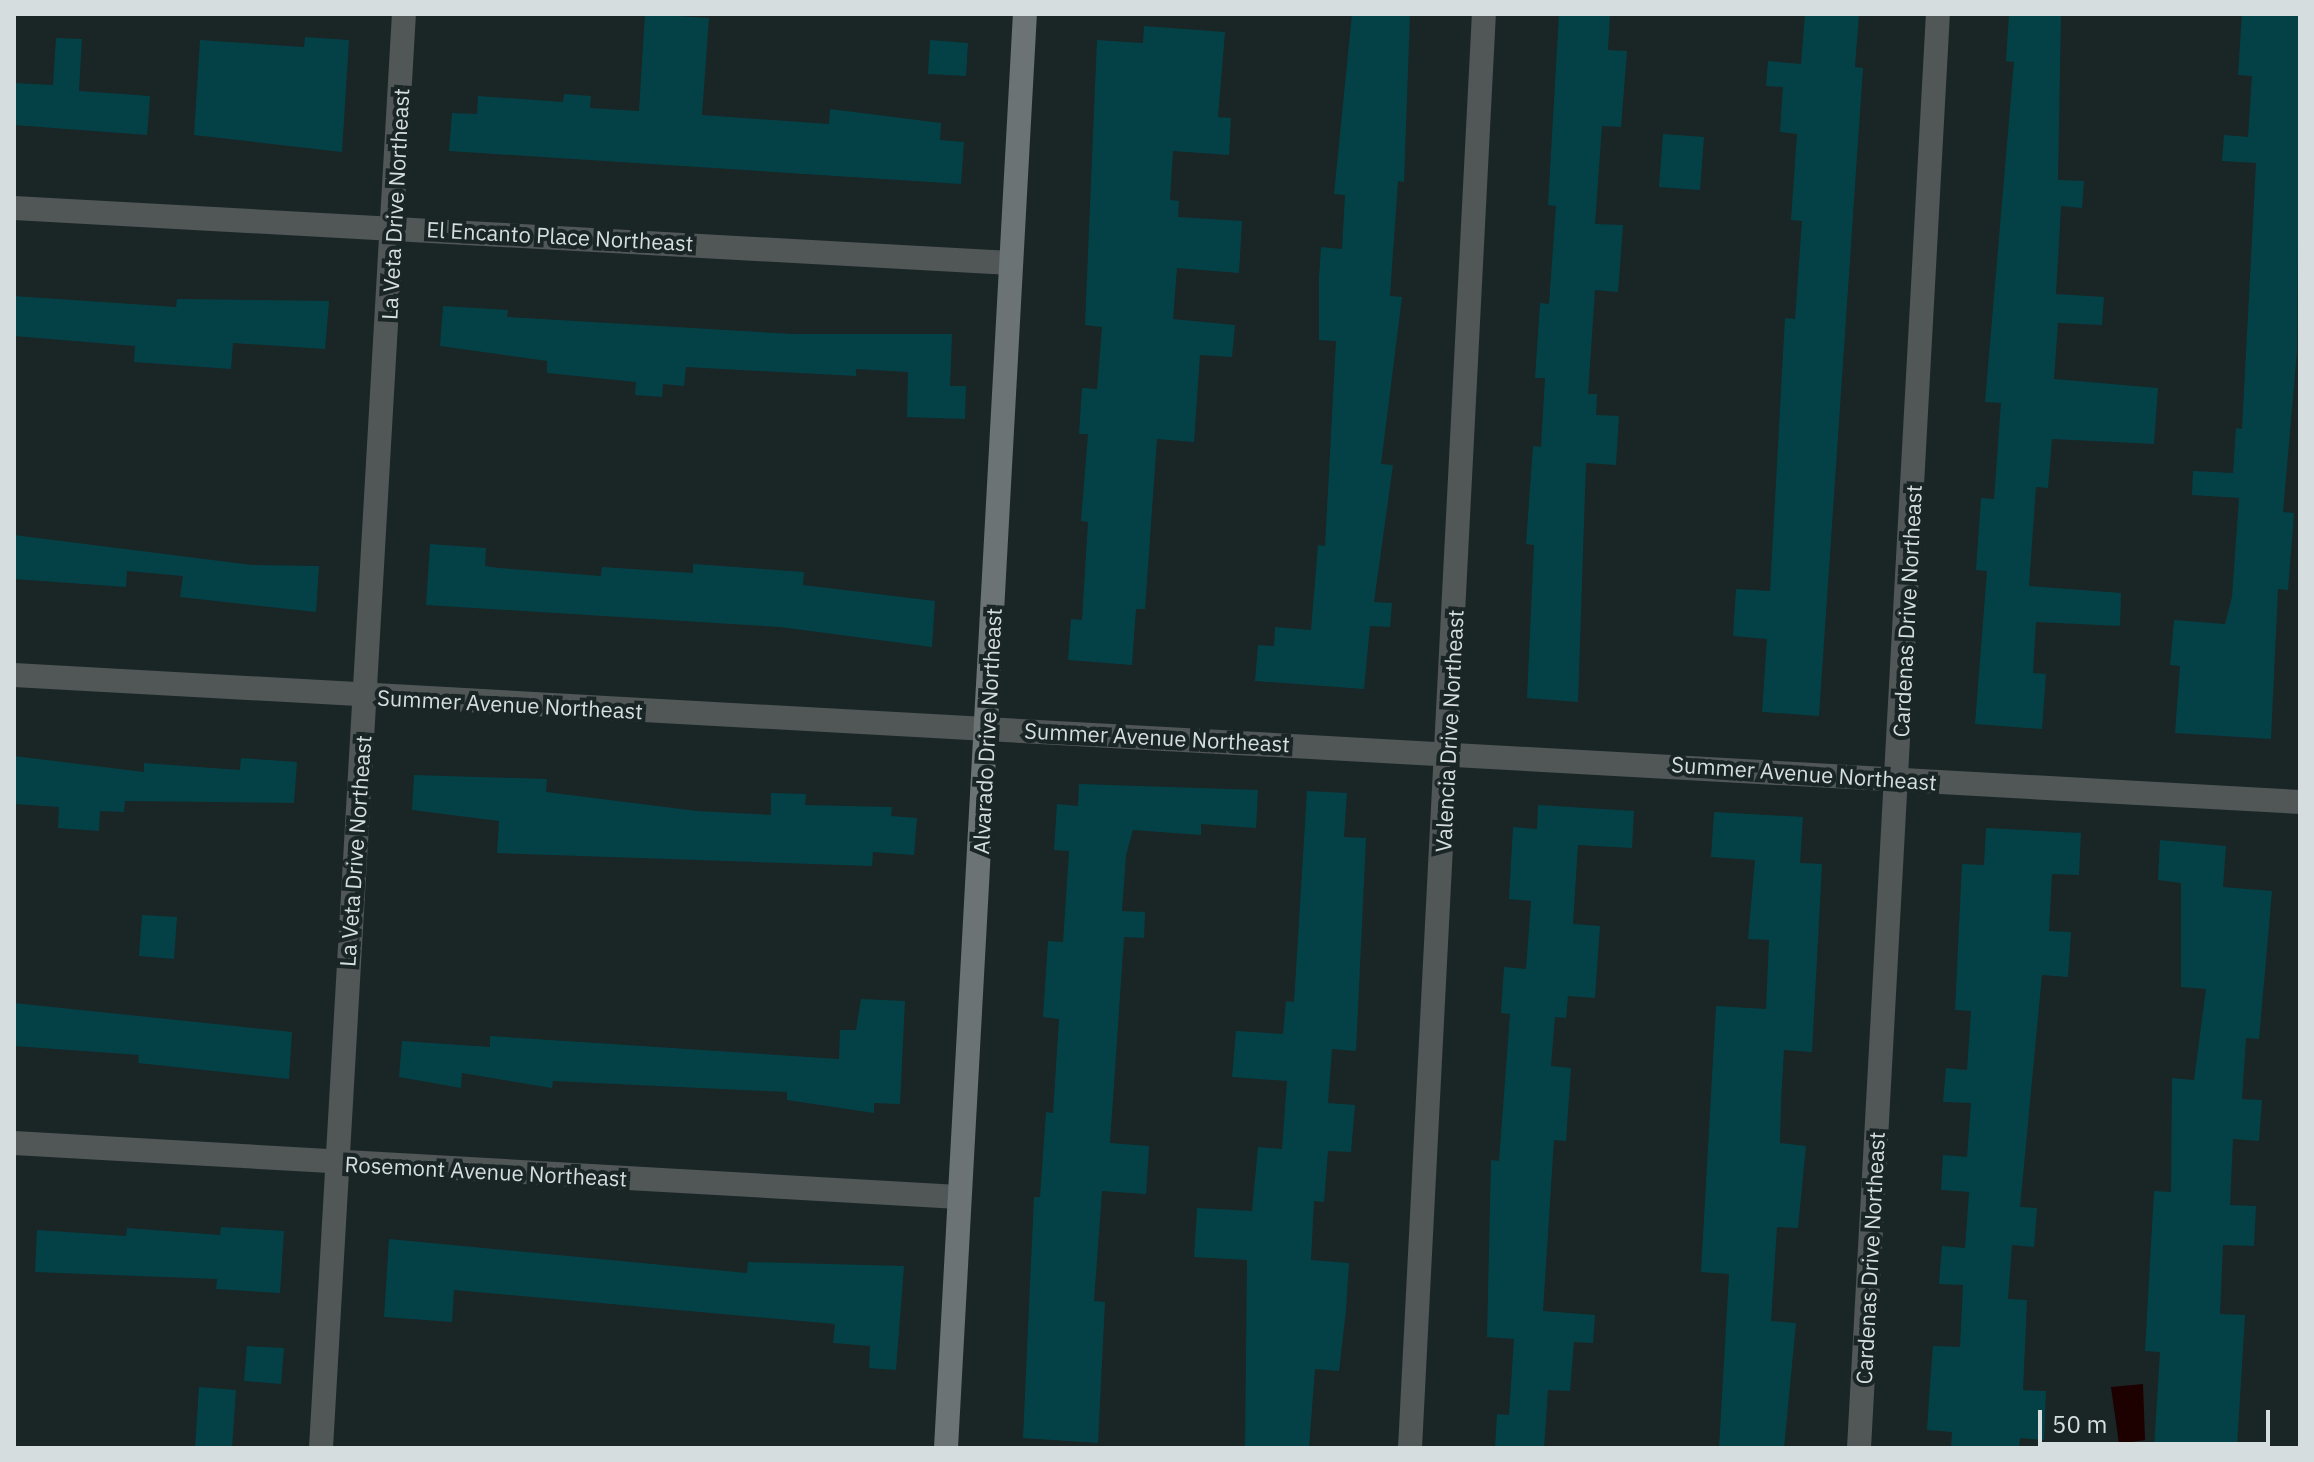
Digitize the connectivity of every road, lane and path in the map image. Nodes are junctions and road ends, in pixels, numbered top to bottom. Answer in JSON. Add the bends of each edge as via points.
{"nodes":[{"id":1,"x":404,"y":14,"type":"edge"},
{"id":2,"x":1025,"y":14,"type":"edge"},
{"id":3,"x":1484,"y":14,"type":"edge"},
{"id":4,"x":1938,"y":14,"type":"edge"},
{"id":5,"x":14,"y":208,"type":"edge"},
{"id":6,"x":395,"y":227,"type":"junction"},
{"id":7,"x":1010,"y":263,"type":"junction"},
{"id":8,"x":14,"y":675,"type":"edge"},
{"id":9,"x":365,"y":697,"type":"junction"},
{"id":10,"x":988,"y":729,"type":"junction"},
{"id":11,"x":1448,"y":751,"type":"junction"},
{"id":12,"x":1897,"y":779,"type":"junction"},
{"id":13,"x":2300,"y":802,"type":"edge"},
{"id":14,"x":14,"y":1143,"type":"edge"},
{"id":15,"x":334,"y":1162,"type":"junction"},
{"id":16,"x":958,"y":1197,"type":"junction"},
{"id":17,"x":321,"y":1448,"type":"edge"},
{"id":18,"x":946,"y":1448,"type":"edge"},
{"id":19,"x":1410,"y":1448,"type":"edge"},
{"id":20,"x":1859,"y":1448,"type":"edge"}],
"edges":[{"from":1,"to":6,"type":"street","name":"La Veta Drive Northeast"},
{"from":2,"to":7,"type":"street","name":"Alvarado Drive Northeast"},
{"from":3,"to":11,"type":"street","name":"Valencia Drive Northeast"},
{"from":4,"to":12,"type":"street","name":"Cardenas Drive Northeast"},
{"from":5,"to":6,"type":"street","name":"El Encanto Place Northeast"},
{"from":6,"to":7,"type":"street","name":"El Encanto Place Northeast"},
{"from":6,"to":9,"type":"street","name":"La Veta Drive Northeast"},
{"from":7,"to":10,"type":"street","name":"Alvarado Drive Northeast"},
{"from":8,"to":9,"type":"street","name":"Summer Avenue Northeast"},
{"from":9,"to":10,"type":"street","name":"Summer Avenue Northeast"},
{"from":9,"to":15,"type":"street","name":"La Veta Drive Northeast"},
{"from":10,"to":11,"type":"street","name":"Summer Avenue Northeast"},
{"from":10,"to":16,"type":"street","name":"Alvarado Drive Northeast"},
{"from":11,"to":12,"type":"street","name":"Summer Avenue Northeast"},
{"from":11,"to":19,"type":"street","name":"Valencia Drive Northeast"},
{"from":12,"to":13,"type":"street","name":"Summer Avenue Northeast"},
{"from":12,"to":20,"type":"street","name":"Cardenas Drive Northeast"},
{"from":14,"to":15,"type":"street","name":"Rosemont Avenue Northeast"},
{"from":15,"to":16,"type":"street","name":"Rosemont Avenue Northeast"},
{"from":15,"to":17,"type":"street","name":"La Veta Drive Northeast"},
{"from":16,"to":18,"type":"street","name":"Alvarado Drive Northeast"}]}
